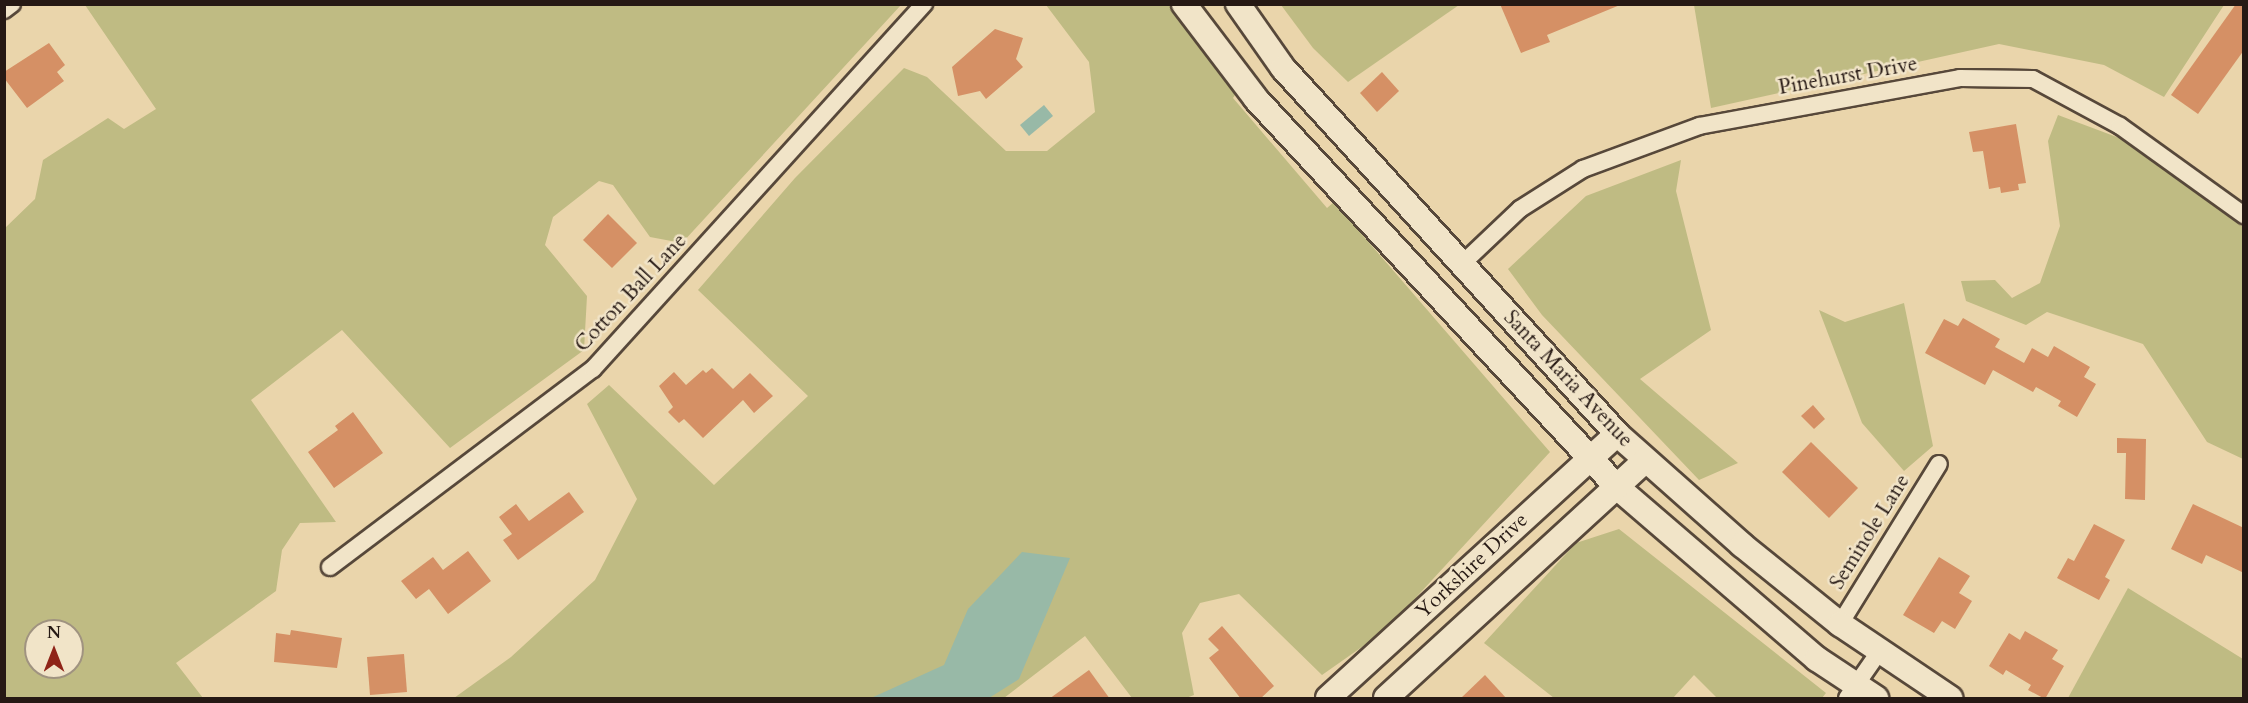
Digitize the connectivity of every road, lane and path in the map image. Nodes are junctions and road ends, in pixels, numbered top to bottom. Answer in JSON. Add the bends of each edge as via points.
{"nodes":[{"id":1,"x":12,"y":4,"type":"edge"},
{"id":2,"x":924,"y":4,"type":"edge"},
{"id":3,"x":1184,"y":4,"type":"edge"},
{"id":4,"x":1238,"y":4,"type":"edge"},
{"id":5,"x":4,"y":10,"type":"edge"},
{"id":6,"x":1283,"y":68,"type":"junction"},
{"id":7,"x":1256,"y":99,"type":"junction"},
{"id":8,"x":1415,"y":214,"type":"junction"},
{"id":9,"x":2244,"y":215,"type":"edge"},
{"id":10,"x":1385,"y":239,"type":"junction"},
{"id":11,"x":1462,"y":264,"type":"junction"},
{"id":12,"x":1617,"y":434,"type":"junction"},
{"id":13,"x":1590,"y":458,"type":"junction"},
{"id":14,"x":1645,"y":461,"type":"junction"},
{"id":15,"x":1939,"y":464,"type":"dead end"},
{"id":16,"x":1618,"y":488,"type":"junction"},
{"id":17,"x":330,"y":567,"type":"dead end"},
{"id":18,"x":1839,"y":624,"type":"junction"},
{"id":19,"x":1879,"y":652,"type":"junction"},
{"id":20,"x":1851,"y":692,"type":"edge"},
{"id":21,"x":1328,"y":699,"type":"edge"},
{"id":22,"x":1386,"y":699,"type":"edge"},
{"id":23,"x":1876,"y":699,"type":"edge"},
{"id":24,"x":1950,"y":699,"type":"edge"}],
"edges":[{"from":1,"to":5,"type":"street"},
{"from":2,"to":17,"type":"street","name":"Cotton Ball Lane","via":[[593,369]]},
{"from":3,"to":7,"type":"street","name":"Santa Maria Avenue"},
{"from":4,"to":6,"type":"street","name":"Santa Maria Avenue"},
{"from":6,"to":7,"type":"street"},
{"from":6,"to":8,"type":"street","name":"Santa Maria Avenue"},
{"from":7,"to":10,"type":"street","name":"Santa Maria Avenue"},
{"from":8,"to":10,"type":"street"},
{"from":8,"to":11,"type":"street","name":"Santa Maria Avenue"},
{"from":9,"to":11,"type":"street","name":"Pinehurst Drive","via":[[2120,126],[2042,83],[2033,79],[1960,78],[1699,126],[1583,169],[1520,208]]},
{"from":10,"to":13,"type":"street","name":"Santa Maria Avenue"},
{"from":11,"to":12,"type":"street","name":"Santa Maria Avenue"},
{"from":12,"to":13,"type":"street","name":"Yorkshire Drive"},
{"from":12,"to":14,"type":"street","name":"Santa Maria Avenue"},
{"from":13,"to":16,"type":"street","name":"Santa Maria Avenue"},
{"from":13,"to":21,"type":"street","name":"Yorkshire Drive"},
{"from":14,"to":16,"type":"street","name":"Yorkshire Drive"},
{"from":14,"to":18,"type":"street","name":"Santa Maria Avenue"},
{"from":15,"to":18,"type":"street","name":"Seminole Lane"},
{"from":16,"to":20,"type":"street","name":"Santa Maria Avenue"},
{"from":16,"to":22,"type":"street","name":"Yorkshire Drive"},
{"from":18,"to":19,"type":"street","name":"Santa Maria Avenue"},
{"from":19,"to":20,"type":"street"},
{"from":19,"to":24,"type":"street","name":"Santa Maria Avenue"},
{"from":20,"to":23,"type":"street","name":"Santa Maria Avenue"}]}
